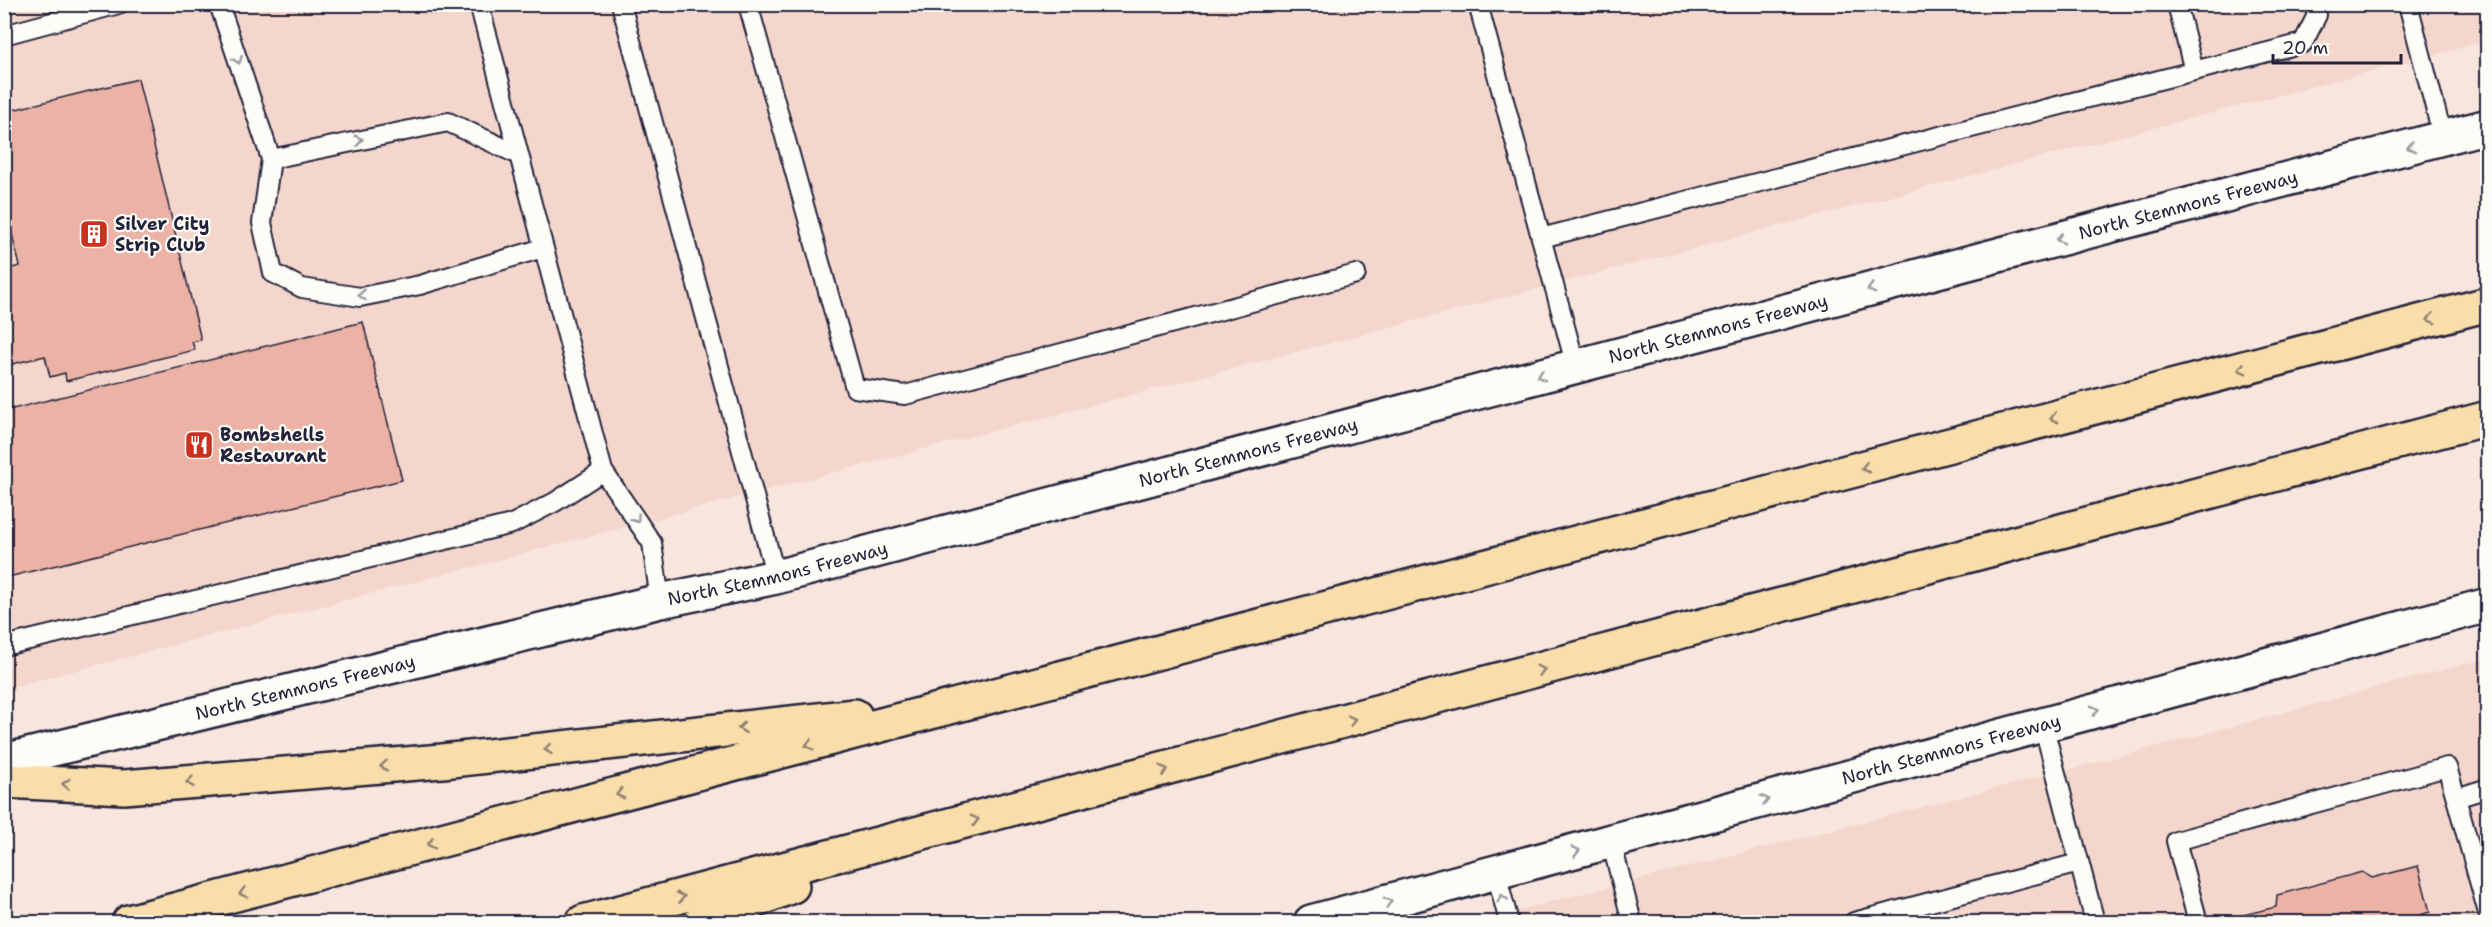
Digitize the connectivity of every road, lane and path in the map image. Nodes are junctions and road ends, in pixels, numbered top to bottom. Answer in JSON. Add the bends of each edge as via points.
{"nodes":[{"id":1,"x":119,"y":4,"type":"edge"},
{"id":2,"x":219,"y":4,"type":"edge"},
{"id":3,"x":479,"y":4,"type":"edge"},
{"id":4,"x":621,"y":4,"type":"edge"},
{"id":5,"x":748,"y":4,"type":"edge"},
{"id":6,"x":1478,"y":4,"type":"edge"},
{"id":7,"x":2177,"y":4,"type":"edge"},
{"id":8,"x":2314,"y":4,"type":"edge"},
{"id":9,"x":2408,"y":4,"type":"edge"},
{"id":10,"x":4,"y":36,"type":"edge"},
{"id":11,"x":2194,"y":71,"type":"junction"},
{"id":12,"x":2487,"y":126,"type":"edge"},
{"id":13,"x":2443,"y":138,"type":"junction"},
{"id":14,"x":519,"y":154,"type":"junction"},
{"id":15,"x":271,"y":159,"type":"junction"},
{"id":16,"x":1541,"y":238,"type":"junction"},
{"id":17,"x":543,"y":248,"type":"junction"},
{"id":18,"x":1356,"y":274,"type":"dead end"},
{"id":19,"x":2487,"y":304,"type":"edge"},
{"id":20,"x":1576,"y":367,"type":"junction"},
{"id":21,"x":2487,"y":418,"type":"edge"},
{"id":22,"x":603,"y":471,"type":"junction"},
{"id":23,"x":776,"y":577,"type":"junction"},
{"id":24,"x":660,"y":601,"type":"junction"},
{"id":25,"x":2487,"y":605,"type":"edge"},
{"id":26,"x":4,"y":646,"type":"edge"},
{"id":27,"x":967,"y":704,"type":"junction"},
{"id":28,"x":2043,"y":724,"type":"junction"},
{"id":29,"x":4,"y":761,"type":"edge"},
{"id":30,"x":4,"y":781,"type":"edge"},
{"id":31,"x":2487,"y":788,"type":"edge"},
{"id":32,"x":2456,"y":798,"type":"junction"},
{"id":33,"x":919,"y":835,"type":"junction"},
{"id":34,"x":1611,"y":841,"type":"junction"},
{"id":35,"x":2079,"y":862,"type":"junction"},
{"id":36,"x":1496,"y":873,"type":"junction"},
{"id":37,"x":2487,"y":913,"type":"edge"},
{"id":38,"x":129,"y":922,"type":"edge"},
{"id":39,"x":583,"y":922,"type":"edge"},
{"id":40,"x":701,"y":922,"type":"edge"},
{"id":41,"x":1311,"y":922,"type":"edge"},
{"id":42,"x":1509,"y":922,"type":"edge"},
{"id":43,"x":1632,"y":922,"type":"edge"},
{"id":44,"x":1854,"y":922,"type":"edge"},
{"id":45,"x":2095,"y":922,"type":"edge"},
{"id":46,"x":2198,"y":922,"type":"edge"}],
"edges":[{"from":1,"to":10,"type":"lane"},
{"from":2,"to":15,"type":"lane","one_way":true},
{"from":3,"to":14,"type":"lane"},
{"from":4,"to":23,"type":"lane"},
{"from":5,"to":18,"type":"lane","via":[[855,388],[905,394]]},
{"from":6,"to":16,"type":"lane"},
{"from":7,"to":11,"type":"lane"},
{"from":8,"to":11,"type":"lane","via":[[2317,15],[2302,43]]},
{"from":9,"to":13,"type":"lane"},
{"from":11,"to":16,"type":"lane"},
{"from":12,"to":13,"type":"main road","name":"North Stemmons Freeway"},
{"from":13,"to":20,"type":"main road","name":"North Stemmons Freeway","one_way":true},
{"from":15,"to":14,"type":"lane","one_way":true,"via":[[448,122]]},
{"from":14,"to":17,"type":"lane"},
{"from":17,"to":15,"type":"lane","one_way":true,"via":[[420,285],[360,297],[302,288],[273,273],[262,223]]},
{"from":16,"to":20,"type":"lane"},
{"from":17,"to":22,"type":"lane"},
{"from":19,"to":27,"type":"highway","one_way":true},
{"from":20,"to":23,"type":"main road","name":"North Stemmons Freeway","one_way":true},
{"from":33,"to":21,"type":"highway","one_way":true},
{"from":22,"to":24,"type":"lane","one_way":true,"via":[[652,543]]},
{"from":22,"to":26,"type":"lane","via":[[512,524]]},
{"from":23,"to":24,"type":"main road","name":"North Stemmons Freeway"},
{"from":24,"to":29,"type":"main road","name":"North Stemmons Freeway"},
{"from":28,"to":25,"type":"main road","name":"North Stemmons Freeway","one_way":true},
{"from":27,"to":30,"type":"highway","one_way":true,"via":[[442,761],[136,786]]},
{"from":27,"to":38,"type":"highway","one_way":true},
{"from":34,"to":28,"type":"main road","name":"North Stemmons Freeway","one_way":true},
{"from":28,"to":35,"type":"lane"},
{"from":31,"to":32,"type":"lane"},
{"from":32,"to":37,"type":"lane"},
{"from":32,"to":46,"type":"lane","via":[[2447,767],[2176,841]]},
{"from":39,"to":33,"type":"highway","one_way":true},
{"from":33,"to":40,"type":"highway"},
{"from":36,"to":34,"type":"main road","name":"North Stemmons Freeway","one_way":true},
{"from":34,"to":43,"type":"lane"},
{"from":35,"to":44,"type":"lane"},
{"from":35,"to":45,"type":"lane"},
{"from":41,"to":36,"type":"main road","name":"North Stemmons Freeway","one_way":true},
{"from":42,"to":36,"type":"lane","one_way":true}]}
